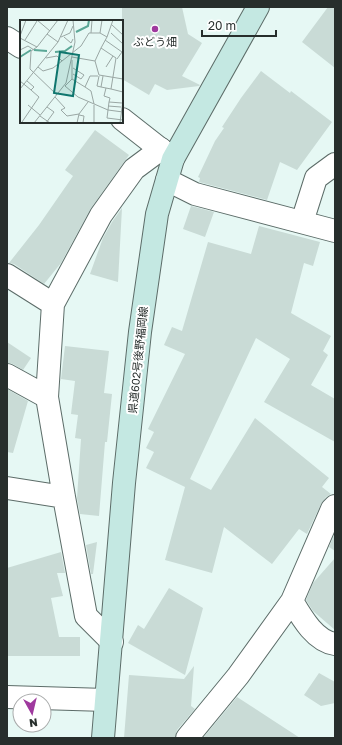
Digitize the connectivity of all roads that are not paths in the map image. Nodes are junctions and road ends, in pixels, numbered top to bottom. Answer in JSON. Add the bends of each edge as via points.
{"nodes":[{"id":1,"x":258,"y":7,"type":"edge"},
{"id":2,"x":7,"y":38,"type":"edge"},
{"id":3,"x":20,"y":46,"type":"edge"},
{"id":4,"x":123,"y":120,"type":"edge"},
{"id":5,"x":167,"y":154,"type":"junction"},
{"id":6,"x":335,"y":164,"type":"edge"},
{"id":7,"x":167,"y":180,"type":"junction"},
{"id":8,"x":302,"y":222,"type":"junction"},
{"id":9,"x":335,"y":231,"type":"edge"},
{"id":10,"x":7,"y":275,"type":"edge"},
{"id":11,"x":53,"y":304,"type":"junction"},
{"id":12,"x":7,"y":375,"type":"edge"},
{"id":13,"x":46,"y":397,"type":"junction"},
{"id":14,"x":7,"y":488,"type":"edge"},
{"id":15,"x":64,"y":497,"type":"junction"},
{"id":16,"x":335,"y":506,"type":"edge"},
{"id":17,"x":292,"y":601,"type":"junction"},
{"id":18,"x":112,"y":642,"type":"junction"},
{"id":19,"x":335,"y":644,"type":"edge"},
{"id":20,"x":7,"y":697,"type":"edge"},
{"id":21,"x":106,"y":700,"type":"junction"},
{"id":22,"x":103,"y":738,"type":"edge"},
{"id":23,"x":187,"y":738,"type":"edge"}],
"edges":[{"from":1,"to":5,"type":"main road","name":"県道602号後野福岡線"},
{"from":2,"to":3,"type":"street"},
{"from":4,"to":5,"type":"street"},
{"from":5,"to":7,"type":"main road","name":"県道602号後野福岡線"},
{"from":5,"to":11,"type":"street","via":[[134,169],[101,215]]},
{"from":6,"to":8,"type":"street","via":[[316,178]]},
{"from":7,"to":8,"type":"street","via":[[195,194]]},
{"from":7,"to":18,"type":"main road","name":"県道602号後野福岡線","via":[[157,214],[140,332],[124,483]]},
{"from":8,"to":9,"type":"street"},
{"from":10,"to":11,"type":"street"},
{"from":11,"to":13,"type":"street"},
{"from":12,"to":13,"type":"street"},
{"from":13,"to":15,"type":"street"},
{"from":14,"to":15,"type":"street"},
{"from":15,"to":18,"type":"street","via":[[86,616]]},
{"from":16,"to":17,"type":"street"},
{"from":17,"to":19,"type":"street","via":[[306,624],[327,643]]},
{"from":17,"to":23,"type":"street","via":[[238,676]]},
{"from":18,"to":21,"type":"main road","name":"県道602号後野福岡線"},
{"from":20,"to":21,"type":"street"},
{"from":21,"to":22,"type":"main road","name":"県道602号後野福岡線"}]}
